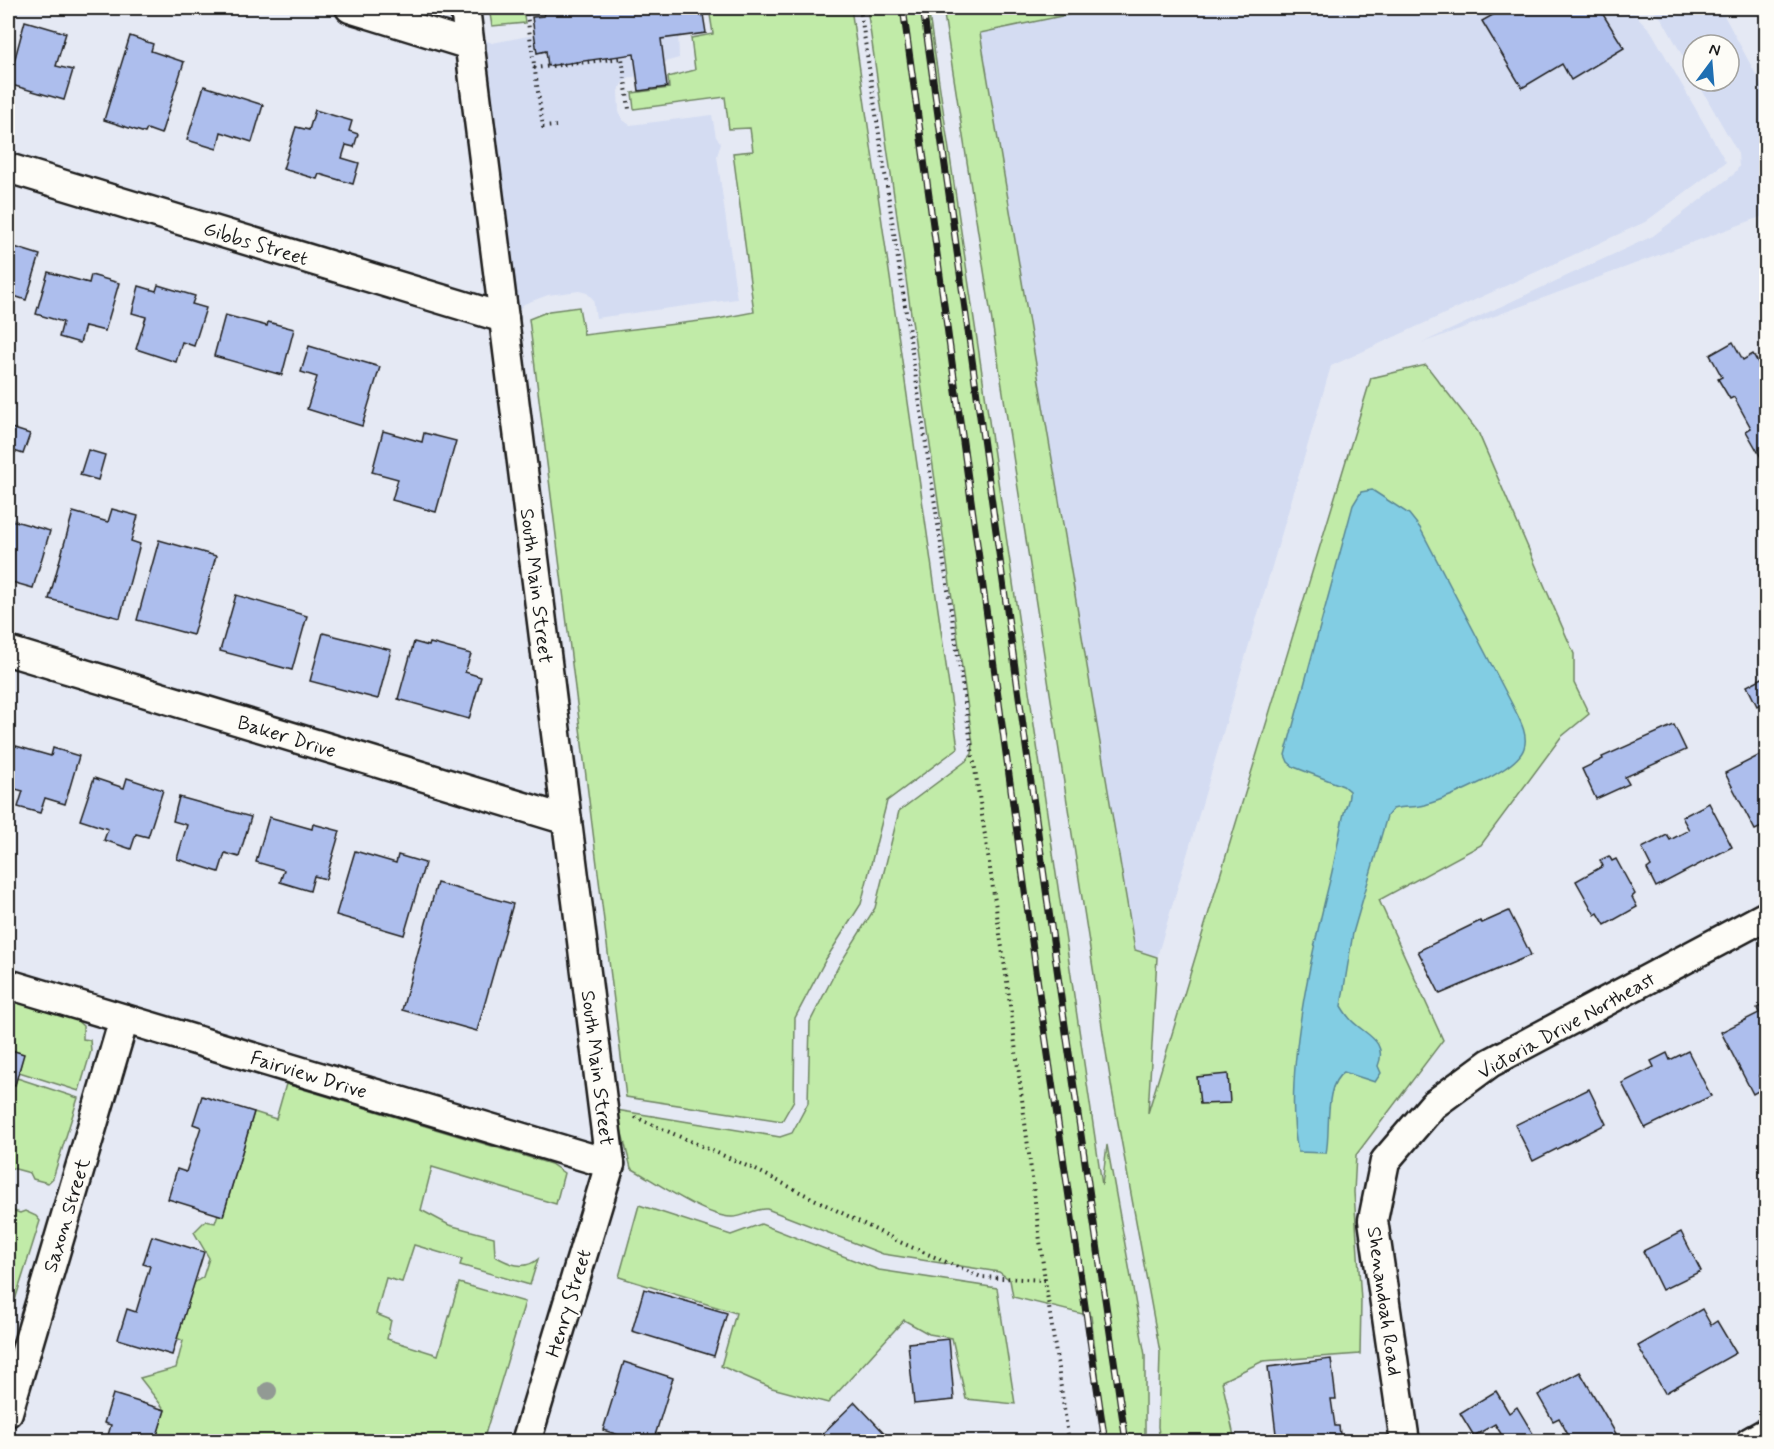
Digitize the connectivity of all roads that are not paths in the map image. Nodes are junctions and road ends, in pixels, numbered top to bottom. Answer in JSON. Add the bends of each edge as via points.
{"nodes":[{"id":1,"x":350,"y":8,"type":"edge"},
{"id":2,"x":465,"y":8,"type":"edge"},
{"id":3,"x":470,"y":45,"type":"junction"},
{"id":4,"x":8,"y":168,"type":"edge"},
{"id":5,"x":504,"y":318,"type":"junction"},
{"id":6,"x":8,"y":651,"type":"edge"},
{"id":7,"x":567,"y":820,"type":"junction"},
{"id":8,"x":1767,"y":916,"type":"edge"},
{"id":9,"x":8,"y":984,"type":"edge"},
{"id":10,"x":124,"y":1019,"type":"junction"},
{"id":11,"x":1385,"y":1161,"type":"joint"},
{"id":12,"x":610,"y":1164,"type":"junction"},
{"id":13,"x":8,"y":1412,"type":"edge"},
{"id":14,"x":1767,"y":1433,"type":"edge"},
{"id":15,"x":526,"y":1442,"type":"edge"},
{"id":16,"x":1405,"y":1442,"type":"edge"},
{"id":17,"x":1750,"y":1442,"type":"edge"}],
"edges":[{"from":1,"to":3,"type":"street"},
{"from":2,"to":3,"type":"street","name":"South Main Street"},
{"from":3,"to":5,"type":"street","name":"South Main Street"},
{"from":4,"to":5,"type":"street","name":"Gibbs Street"},
{"from":5,"to":7,"type":"street","name":"South Main Street"},
{"from":6,"to":7,"type":"street","name":"Baker Drive"},
{"from":7,"to":12,"type":"street","name":"South Main Street"},
{"from":8,"to":11,"type":"street","name":"Victoria Drive Northeast","via":[[1490,1063],[1433,1105]]},
{"from":9,"to":10,"type":"street","name":"Fairview Drive"},
{"from":10,"to":12,"type":"street","name":"Fairview Drive"},
{"from":10,"to":13,"type":"street","name":"Saxon Street"},
{"from":11,"to":16,"type":"street","name":"Shenandoah Road","via":[[1373,1220]]},
{"from":12,"to":15,"type":"street","name":"Henry Street"},
{"from":14,"to":17,"type":"street"}]}
